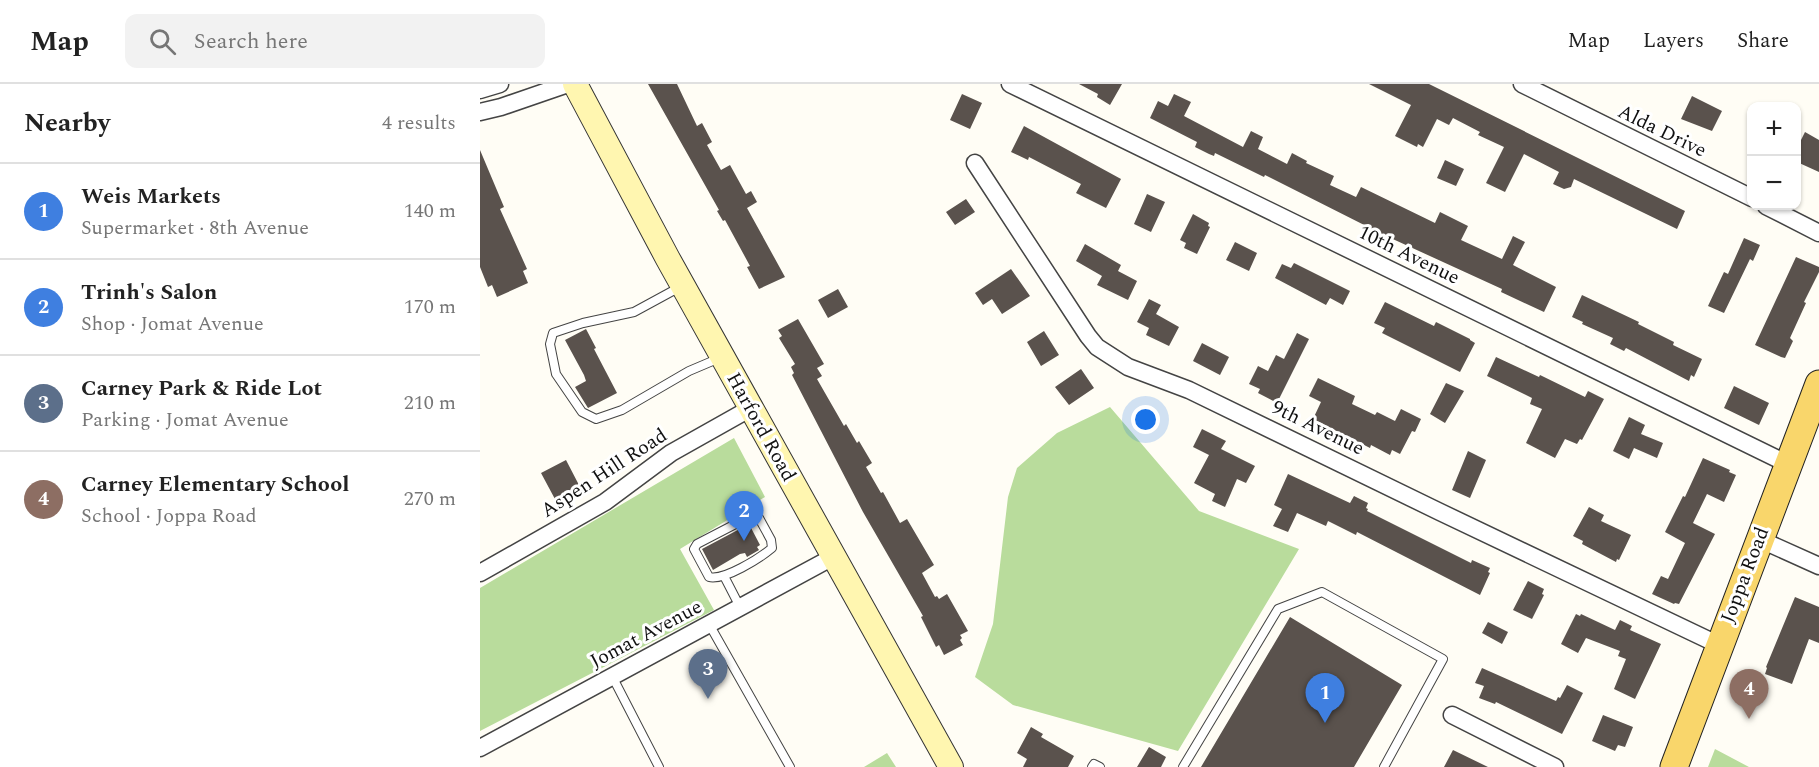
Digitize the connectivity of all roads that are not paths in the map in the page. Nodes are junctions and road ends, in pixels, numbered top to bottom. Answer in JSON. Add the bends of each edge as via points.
{"nodes":[{"id":1,"x":500,"y":84,"type":"edge"},
{"id":2,"x":568,"y":84,"type":"edge"},
{"id":3,"x":575,"y":84,"type":"edge"},
{"id":4,"x":1010,"y":84,"type":"edge"},
{"id":5,"x":1521,"y":84,"type":"edge"},
{"id":6,"x":480,"y":90,"type":"edge"},
{"id":7,"x":480,"y":112,"type":"edge"},
{"id":8,"x":975,"y":163,"type":"dead end"},
{"id":9,"x":1747,"y":196,"type":"edge"},
{"id":10,"x":1774,"y":210,"type":"edge"},
{"id":11,"x":1819,"y":233,"type":"edge"},
{"id":12,"x":683,"y":285,"type":"junction"},
{"id":13,"x":722,"y":357,"type":"junction"},
{"id":14,"x":1819,"y":384,"type":"edge"},
{"id":15,"x":751,"y":408,"type":"junction"},
{"id":16,"x":1788,"y":465,"type":"junction"},
{"id":17,"x":1759,"y":539,"type":"junction"},
{"id":18,"x":833,"y":556,"type":"junction"},
{"id":19,"x":1819,"y":566,"type":"edge"},
{"id":20,"x":480,"y":573,"type":"edge"},
{"id":21,"x":724,"y":576,"type":"junction"},
{"id":22,"x":740,"y":607,"type":"junction"},
{"id":23,"x":709,"y":624,"type":"junction"},
{"id":24,"x":1719,"y":645,"type":"junction"},
{"id":25,"x":612,"y":676,"type":"junction"},
{"id":26,"x":1452,"y":715,"type":"dead end"},
{"id":27,"x":480,"y":748,"type":"edge"},
{"id":28,"x":659,"y":767,"type":"edge"},
{"id":29,"x":790,"y":767,"type":"edge"},
{"id":30,"x":951,"y":767,"type":"edge"},
{"id":31,"x":1092,"y":767,"type":"edge"},
{"id":32,"x":1100,"y":767,"type":"edge"},
{"id":33,"x":1183,"y":767,"type":"edge"},
{"id":34,"x":1384,"y":767,"type":"edge"},
{"id":35,"x":1555,"y":767,"type":"edge"},
{"id":36,"x":1674,"y":767,"type":"edge"}],
"edges":[{"from":1,"to":6,"type":"street"},
{"from":2,"to":7,"type":"street"},
{"from":3,"to":12,"type":"main road","name":"Harford Road"},
{"from":4,"to":16,"type":"street","name":"10th Avenue"},
{"from":5,"to":9,"type":"street","name":"Alda Drive"},
{"from":8,"to":24,"type":"street","name":"9th Avenue","via":[[1088,336],[1116,360],[1189,390]]},
{"from":10,"to":11,"type":"street"},
{"from":12,"to":13,"type":"main road","name":"Harford Road"},
{"from":12,"to":13,"type":"lane","via":[[634,312],[553,333],[549,344],[556,374],[582,412],[596,419],[622,410],[689,371]]},
{"from":13,"to":15,"type":"main road","name":"Harford Road"},
{"from":14,"to":16,"type":"main road","name":"Joppa Road"},
{"from":15,"to":18,"type":"main road","name":"Harford Road"},
{"from":15,"to":20,"type":"street","name":"Aspen Hill Road","via":[[671,453],[605,502]]},
{"from":16,"to":17,"type":"main road","name":"Joppa Road"},
{"from":17,"to":19,"type":"street"},
{"from":17,"to":24,"type":"main road","name":"Joppa Road"},
{"from":18,"to":22,"type":"street","name":"Jomat Avenue"},
{"from":18,"to":30,"type":"main road","name":"Harford Road"},
{"from":21,"to":21,"type":"lane","via":[[771,548],[759,518],[749,517],[697,544],[696,555],[709,576]]},
{"from":21,"to":22,"type":"lane"},
{"from":22,"to":23,"type":"street","name":"Jomat Avenue"},
{"from":23,"to":25,"type":"street","name":"Jomat Avenue"},
{"from":23,"to":29,"type":"lane"},
{"from":24,"to":36,"type":"main road","name":"Joppa Road"},
{"from":25,"to":27,"type":"street","name":"Jomat Avenue"},
{"from":25,"to":28,"type":"lane"},
{"from":26,"to":35,"type":"street"},
{"from":31,"to":32,"type":"lane"},
{"from":33,"to":34,"type":"lane","via":[[1278,609],[1322,592],[1443,659]]}]}
